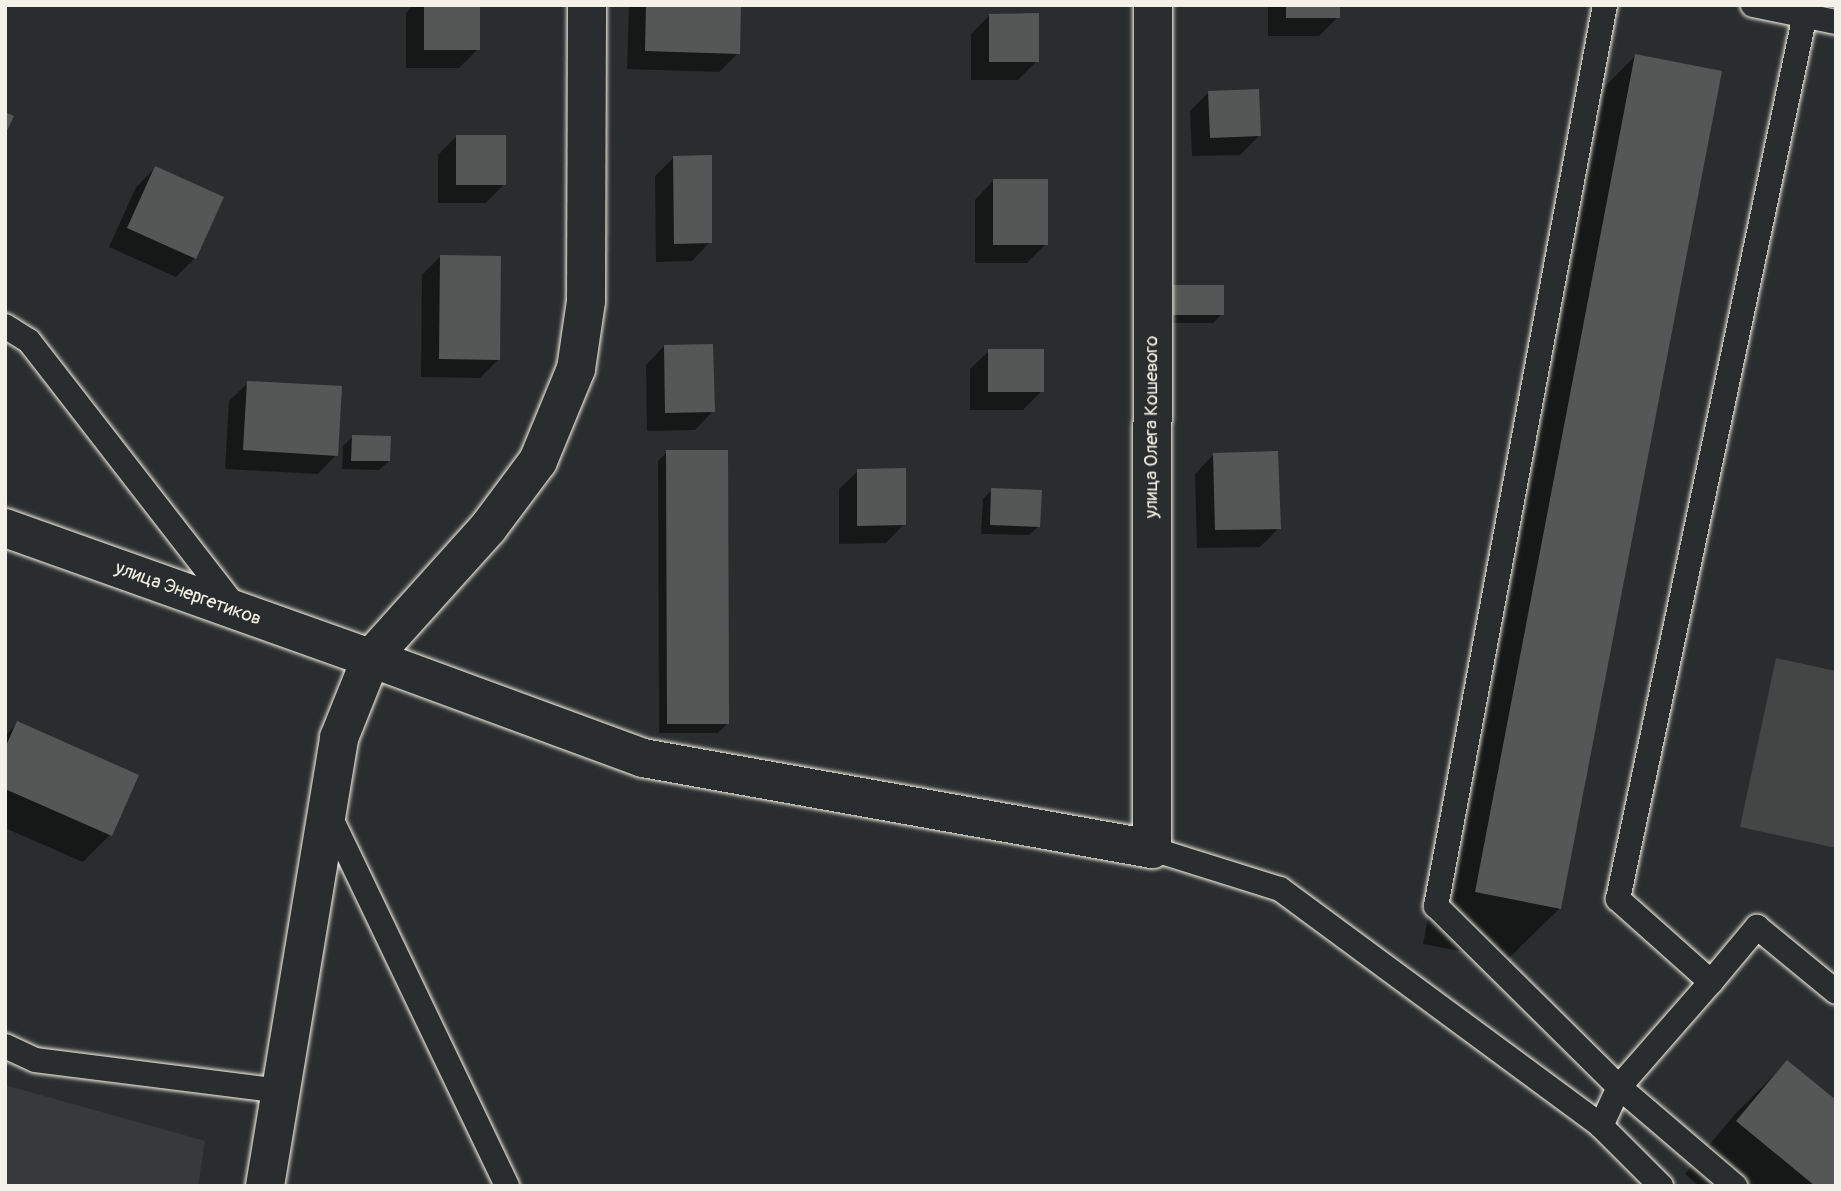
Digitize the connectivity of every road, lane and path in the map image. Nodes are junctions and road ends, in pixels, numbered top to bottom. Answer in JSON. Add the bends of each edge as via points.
{"nodes":[{"id":1,"x":587,"y":5,"type":"edge"},
{"id":2,"x":1153,"y":5,"type":"edge"},
{"id":3,"x":1605,"y":5,"type":"edge"},
{"id":4,"x":1753,"y":5,"type":"edge"},
{"id":5,"x":1806,"y":10,"type":"edge"},
{"id":6,"x":1836,"y":22,"type":"edge"},
{"id":7,"x":5,"y":326,"type":"edge"},
{"id":8,"x":16,"y":540,"type":"edge"},
{"id":9,"x":242,"y":615,"type":"junction"},
{"id":10,"x":371,"y":658,"type":"junction"},
{"id":11,"x":325,"y":807,"type":"junction"},
{"id":12,"x":1152,"y":849,"type":"junction"},
{"id":13,"x":1711,"y":982,"type":"junction"},
{"id":14,"x":1836,"y":992,"type":"edge"},
{"id":15,"x":5,"y":1046,"type":"edge"},
{"id":16,"x":1619,"y":1087,"type":"junction"},
{"id":17,"x":280,"y":1091,"type":"junction"},
{"id":18,"x":1601,"y":1126,"type":"junction"},
{"id":19,"x":265,"y":1186,"type":"edge"},
{"id":20,"x":507,"y":1186,"type":"edge"},
{"id":21,"x":1661,"y":1186,"type":"edge"},
{"id":22,"x":1735,"y":1186,"type":"edge"}],
"edges":[{"from":1,"to":10,"type":"street","via":[[586,301],[576,369],[559,420],[522,484]]},
{"from":2,"to":12,"type":"street","name":"улица Олега Кошевого"},
{"from":3,"to":16,"type":"lane","via":[[1436,906]]},
{"from":4,"to":5,"type":"lane"},
{"from":5,"to":6,"type":"lane"},
{"from":5,"to":13,"type":"lane","via":[[1618,899]]},
{"from":7,"to":9,"type":"lane","via":[[29,341]]},
{"from":8,"to":9,"type":"street","name":"улица Энергетиков"},
{"from":9,"to":10,"type":"street","name":"улица Энергетиков"},
{"from":10,"to":11,"type":"street","via":[[339,738]]},
{"from":10,"to":12,"type":"street","name":"улица Энергетиков","via":[[642,758]]},
{"from":11,"to":17,"type":"street"},
{"from":11,"to":20,"type":"lane"},
{"from":12,"to":18,"type":"lane","via":[[1280,889]]},
{"from":13,"to":14,"type":"lane","via":[[1757,927]]},
{"from":13,"to":16,"type":"lane"},
{"from":15,"to":17,"type":"lane","via":[[35,1060]]},
{"from":16,"to":18,"type":"lane"},
{"from":16,"to":22,"type":"lane"},
{"from":17,"to":19,"type":"street"},
{"from":18,"to":21,"type":"lane"}]}
